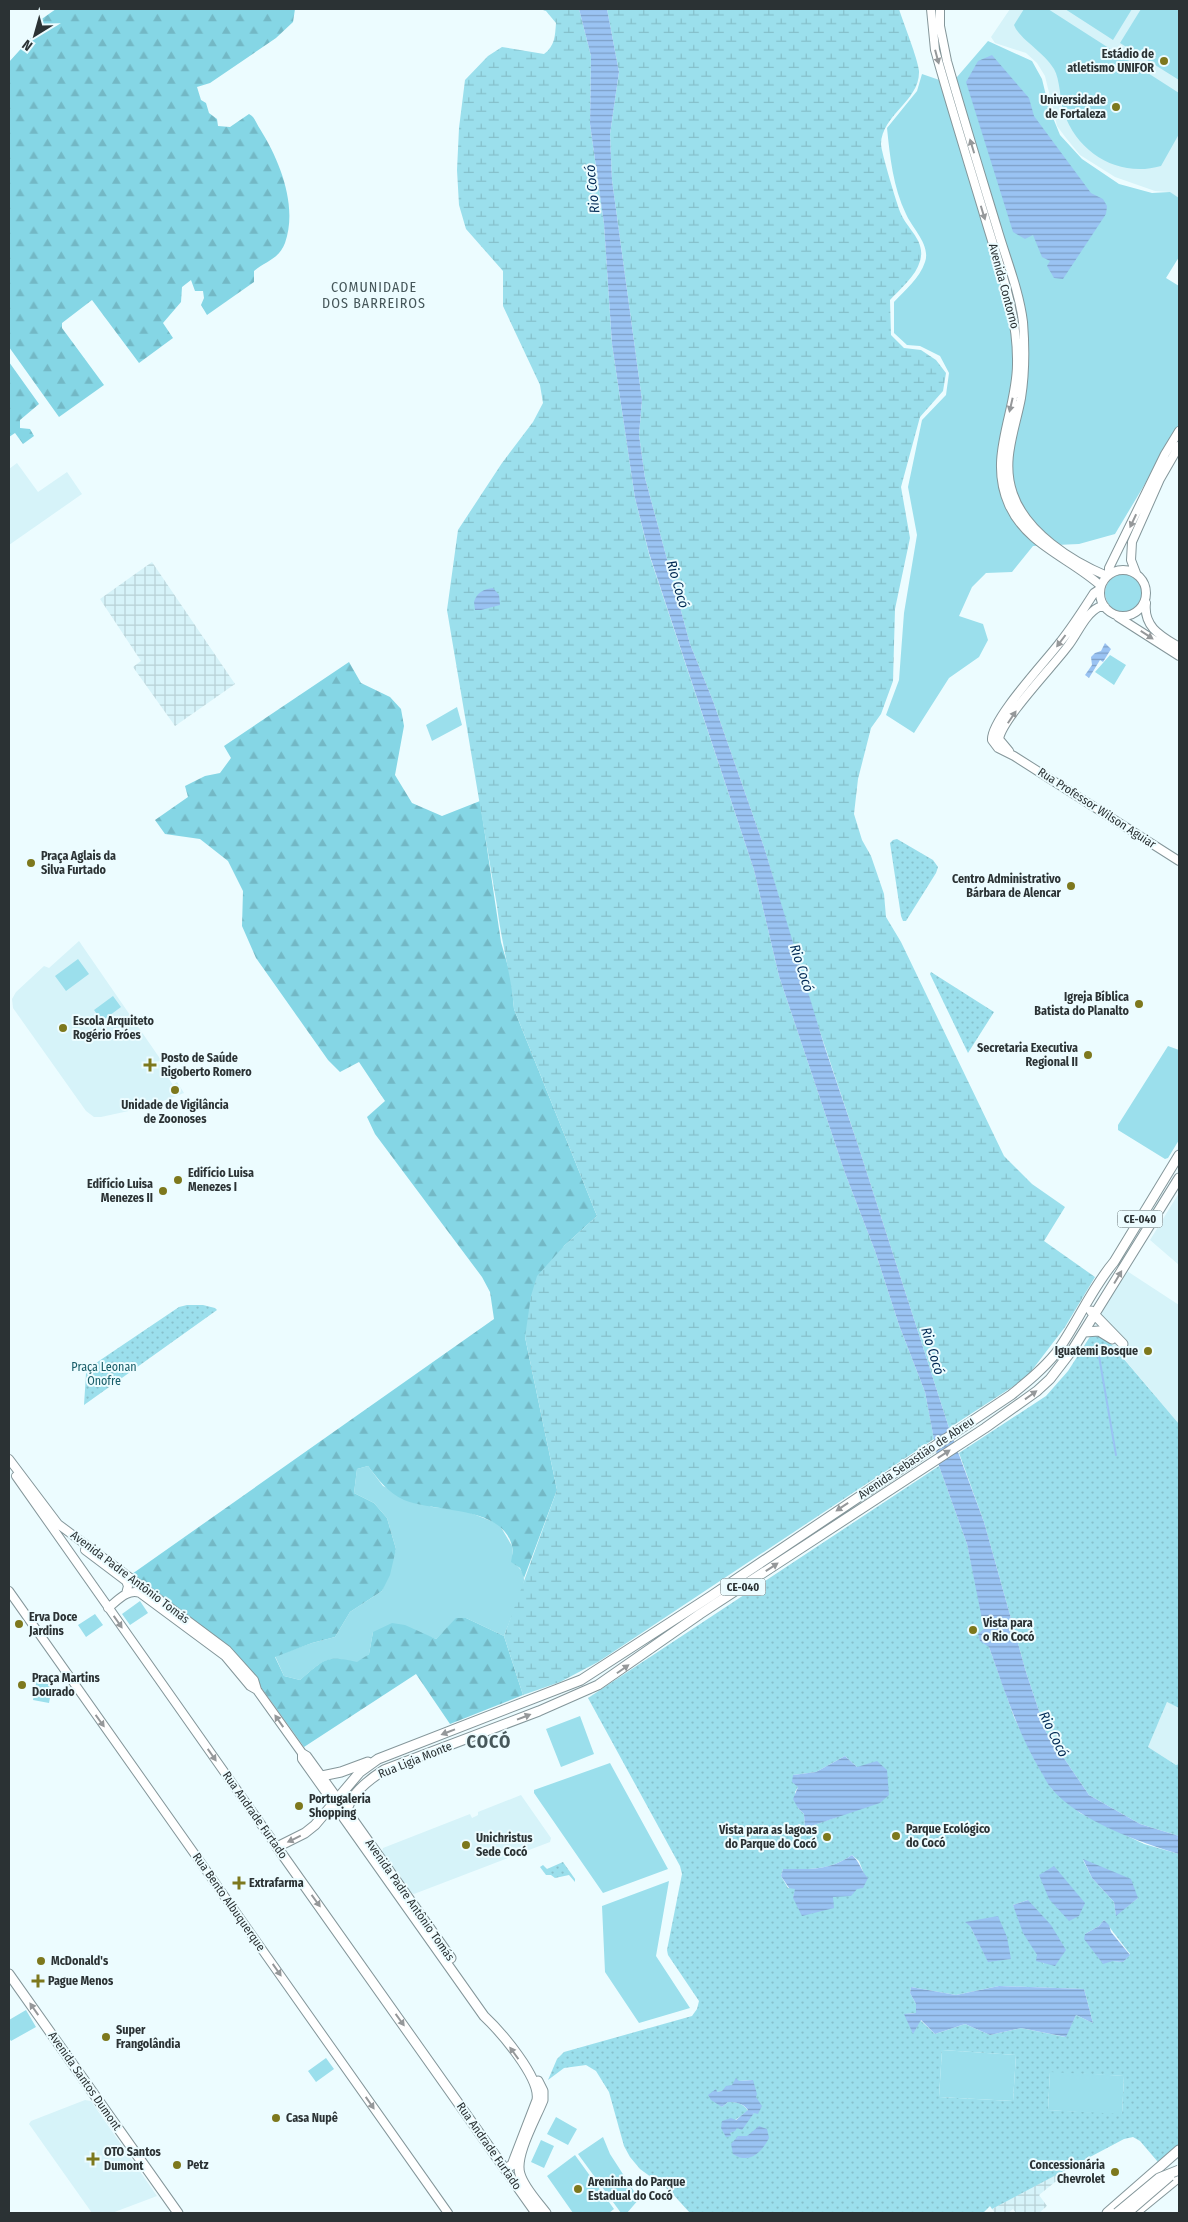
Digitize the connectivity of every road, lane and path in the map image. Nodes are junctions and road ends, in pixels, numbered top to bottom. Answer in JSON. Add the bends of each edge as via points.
{"nodes":[{"id":1,"x":931,"y":9,"type":"edge"},
{"id":2,"x":940,"y":9,"type":"edge"},
{"id":3,"x":1179,"y":431,"type":"edge"},
{"id":4,"x":1179,"y":446,"type":"edge"},
{"id":5,"x":1136,"y":573,"type":"junction"},
{"id":6,"x":1108,"y":575,"type":"junction"},
{"id":7,"x":1101,"y":588,"type":"junction"},
{"id":8,"x":1146,"y":600,"type":"junction"},
{"id":9,"x":1105,"y":607,"type":"junction"},
{"id":10,"x":1114,"y":614,"type":"junction"},
{"id":11,"x":1078,"y":624,"type":"junction"},
{"id":12,"x":1179,"y":647,"type":"edge"},
{"id":13,"x":1179,"y":656,"type":"edge"},
{"id":14,"x":1179,"y":861,"type":"edge"},
{"id":15,"x":1179,"y":1156,"type":"edge"},
{"id":16,"x":1166,"y":1177,"type":"junction"},
{"id":17,"x":1178,"y":1180,"type":"edge"},
{"id":18,"x":1150,"y":1203,"type":"junction"},
{"id":19,"x":1158,"y":1210,"type":"junction"},
{"id":20,"x":1114,"y":1262,"type":"junction"},
{"id":21,"x":1103,"y":1302,"type":"junction"},
{"id":22,"x":1091,"y":1314,"type":"junction"},
{"id":23,"x":1085,"y":1332,"type":"junction"},
{"id":24,"x":1120,"y":1343,"type":"junction"},
{"id":25,"x":1057,"y":1350,"type":"junction"},
{"id":26,"x":9,"y":1458,"type":"edge"},
{"id":27,"x":9,"y":1466,"type":"edge"},
{"id":28,"x":81,"y":1544,"type":"junction"},
{"id":29,"x":9,"y":1591,"type":"edge"},
{"id":30,"x":126,"y":1594,"type":"junction"},
{"id":31,"x":710,"y":1596,"type":"junction"},
{"id":32,"x":162,"y":1605,"type":"junction"},
{"id":33,"x":108,"y":1608,"type":"junction"},
{"id":34,"x":689,"y":1622,"type":"junction"},
{"id":35,"x":665,"y":1626,"type":"junction"},
{"id":36,"x":653,"y":1647,"type":"junction"},
{"id":37,"x":575,"y":1683,"type":"joint"},
{"id":38,"x":582,"y":1694,"type":"joint"},
{"id":39,"x":302,"y":1753,"type":"junction"},
{"id":40,"x":378,"y":1759,"type":"junction"},
{"id":41,"x":322,"y":1776,"type":"junction"},
{"id":42,"x":336,"y":1801,"type":"junction"},
{"id":43,"x":347,"y":1811,"type":"junction"},
{"id":44,"x":277,"y":1847,"type":"junction"},
{"id":45,"x":9,"y":1974,"type":"edge"},
{"id":46,"x":496,"y":2027,"type":"junction"},
{"id":47,"x":533,"y":2079,"type":"junction"},
{"id":48,"x":530,"y":2116,"type":"junction"},
{"id":49,"x":528,"y":2137,"type":"junction"},
{"id":50,"x":517,"y":2148,"type":"junction"},
{"id":51,"x":1179,"y":2150,"type":"edge"},
{"id":52,"x":1179,"y":2169,"type":"edge"},
{"id":53,"x":505,"y":2170,"type":"junction"},
{"id":54,"x":1147,"y":2179,"type":"junction"},
{"id":55,"x":1176,"y":2180,"type":"edge"},
{"id":56,"x":178,"y":2213,"type":"edge"},
{"id":57,"x":448,"y":2213,"type":"edge"},
{"id":58,"x":536,"y":2213,"type":"edge"},
{"id":59,"x":546,"y":2213,"type":"edge"},
{"id":60,"x":1107,"y":2213,"type":"edge"},
{"id":61,"x":1116,"y":2213,"type":"edge"},
{"id":62,"x":1127,"y":2213,"type":"edge"},
{"id":63,"x":1135,"y":2213,"type":"edge"}],
"edges":[{"from":1,"to":7,"type":"street","name":"Avenida Contorno","one_way":true,"via":[[935,50],[1014,318],[1017,367],[1001,449],[1003,487],[1009,504],[1036,541]]},
{"from":6,"to":2,"type":"street","name":"Avenida Contorno","one_way":true,"via":[[1094,571],[1070,556],[1034,528],[1012,492],[1008,473],[1009,447],[1020,398],[1024,354],[1020,306],[947,61]]},
{"from":3,"to":6,"type":"street","one_way":true,"via":[[1150,483]]},
{"from":4,"to":5,"type":"street","via":[[1160,479],[1132,542],[1131,560]]},
{"from":5,"to":6,"type":"street","via":[[1122,569]]},
{"from":5,"to":8,"type":"street","via":[[1146,585]]},
{"from":6,"to":7,"type":"street"},
{"from":7,"to":9,"type":"street","via":[[1100,597]]},
{"from":7,"to":11,"type":"street","via":[[1094,594]]},
{"from":8,"to":10,"type":"street","via":[[1137,612],[1122,616]]},
{"from":8,"to":12,"type":"street","via":[[1145,611],[1151,627]]},
{"from":9,"to":10,"type":"street"},
{"from":9,"to":11,"type":"street","via":[[1095,608]]},
{"from":10,"to":13,"type":"street","one_way":true},
{"from":11,"to":14,"type":"street","name":"Rua Professor Wilson Aguiar","via":[[1033,682],[1000,736],[1000,742],[1014,756]]},
{"from":15,"to":16,"type":"main road","name":"Avenida Sebastião de Abreu","number":"CE-040"},
{"from":16,"to":17,"type":"main road"},
{"from":16,"to":18,"type":"main road","name":"Avenida Sebastião de Abreu","number":"CE-040"},
{"from":17,"to":19,"type":"main road","name":"Avenida Sebastião de Abreu","number":"CE-040"},
{"from":18,"to":19,"type":"main road"},
{"from":18,"to":20,"type":"main road","name":"Avenida Sebastião de Abreu","number":"CE-040"},
{"from":21,"to":19,"type":"main road","name":"Avenida Sebastião de Abreu","number":"CE-040","one_way":true},
{"from":20,"to":22,"type":"main road"},
{"from":20,"to":25,"type":"main road","name":"Avenida Sebastião de Abreu","number":"CE-040"},
{"from":21,"to":22,"type":"main road","name":"Avenida Sebastião de Abreu","number":"CE-040"},
{"from":21,"to":24,"type":"main road","via":[[1103,1316]]},
{"from":22,"to":23,"type":"main road","name":"Avenida Sebastião de Abreu","number":"CE-040"},
{"from":22,"to":24,"type":"main road"},
{"from":22,"to":25,"type":"main road"},
{"from":23,"to":24,"type":"main road","via":[[1099,1331]]},
{"from":34,"to":23,"type":"main road","name":"Avenida Sebastião de Abreu","number":"CE-040","one_way":true,"via":[[1038,1391]]},
{"from":25,"to":31,"type":"main road","name":"Avenida Sebastião de Abreu","number":"CE-040","one_way":true,"via":[[1028,1381]]},
{"from":26,"to":28,"type":"street","name":"Avenida Padre Antônio Tomás","via":[[58,1524]]},
{"from":27,"to":33,"type":"street","name":"Rua Andrade Furtado"},
{"from":28,"to":30,"type":"street","name":"Avenida Padre Antônio Tomás","via":[[126,1581]]},
{"from":28,"to":32,"type":"street","name":"Avenida Padre Antônio Tomás"},
{"from":29,"to":57,"type":"street","name":"Rua Bento Albuquerque","one_way":true},
{"from":30,"to":32,"type":"street","name":"Avenida Padre Antônio Tomás","via":[[136,1591]]},
{"from":30,"to":33,"type":"street"},
{"from":31,"to":34,"type":"main road","via":[[690,1614]]},
{"from":31,"to":35,"type":"main road","name":"Avenida Sebastião de Abreu","number":"CE-040"},
{"from":39,"to":32,"type":"street","name":"Avenida Padre Antônio Tomás","one_way":true,"via":[[256,1690],[254,1680],[234,1656]]},
{"from":33,"to":44,"type":"street","name":"Rua Andrade Furtado","one_way":true},
{"from":34,"to":36,"type":"main road","name":"Avenida Sebastião de Abreu","number":"CE-040"},
{"from":35,"to":36,"type":"main road","via":[[669,1627],[668,1634]]},
{"from":35,"to":37,"type":"main road","name":"Avenida Sebastião de Abreu","number":"CE-040"},
{"from":38,"to":36,"type":"main road","name":"Avenida Sebastião de Abreu","number":"CE-040","one_way":true},
{"from":37,"to":40,"type":"main road","name":"Rua Ligia Monte","number":"CE-040","one_way":true},
{"from":43,"to":38,"type":"main road","name":"Rua Ligia Monte","number":"CE-040","one_way":true,"via":[[369,1780],[384,1770]]},
{"from":39,"to":41,"type":"street","name":"Avenida Padre Antônio Tomás"},
{"from":39,"to":42,"type":"street","name":"Avenida Padre Antônio Tomás","via":[[302,1759]]},
{"from":40,"to":41,"type":"main road"},
{"from":40,"to":42,"type":"main road","name":"Rua Ligia Monte","number":"CE-040","via":[[360,1772]]},
{"from":41,"to":42,"type":"street","name":"Avenida Padre Antônio Tomás"},
{"from":42,"to":43,"type":"main road","name":"Avenida Padre Antônio Tomás"},
{"from":42,"to":44,"type":"main road","name":"Rua Ligia Monte","one_way":true,"via":[[305,1833]]},
{"from":42,"to":46,"type":"main road","name":"Avenida Padre Antônio Tomás","via":[[484,2016]]},
{"from":43,"to":46,"type":"main road","name":"Avenida Padre Antônio Tomás","via":[[489,2012]]},
{"from":44,"to":53,"type":"main road","name":"Rua Andrade Furtado","one_way":true},
{"from":56,"to":45,"type":"main road","name":"Avenida Santos Dumont","one_way":true},
{"from":47,"to":46,"type":"main road","name":"Avenida Padre Antônio Tomás","one_way":true},
{"from":47,"to":48,"type":"main road","via":[[537,2095]]},
{"from":47,"to":49,"type":"main road","name":"Avenida Padre Antônio Tomás","via":[[538,2081],[544,2095]]},
{"from":48,"to":49,"type":"main road"},
{"from":48,"to":50,"type":"main road"},
{"from":49,"to":50,"type":"main road"},
{"from":49,"to":59,"type":"main road","name":"Avenida Padre Antônio Tomás","via":[[519,2160],[519,2173]]},
{"from":50,"to":53,"type":"main road","via":[[512,2165]]},
{"from":51,"to":54,"type":"main road"},
{"from":52,"to":61,"type":"main road","bridge":true,"via":[[1159,2178]]},
{"from":52,"to":62,"type":"main road","bridge":true},
{"from":53,"to":58,"type":"main road","name":"Rua Andrade Furtado"},
{"from":54,"to":55,"type":"main road","via":[[1169,2169],[1176,2174]]},
{"from":54,"to":60,"type":"main road"},
{"from":55,"to":63,"type":"main road"}]}
